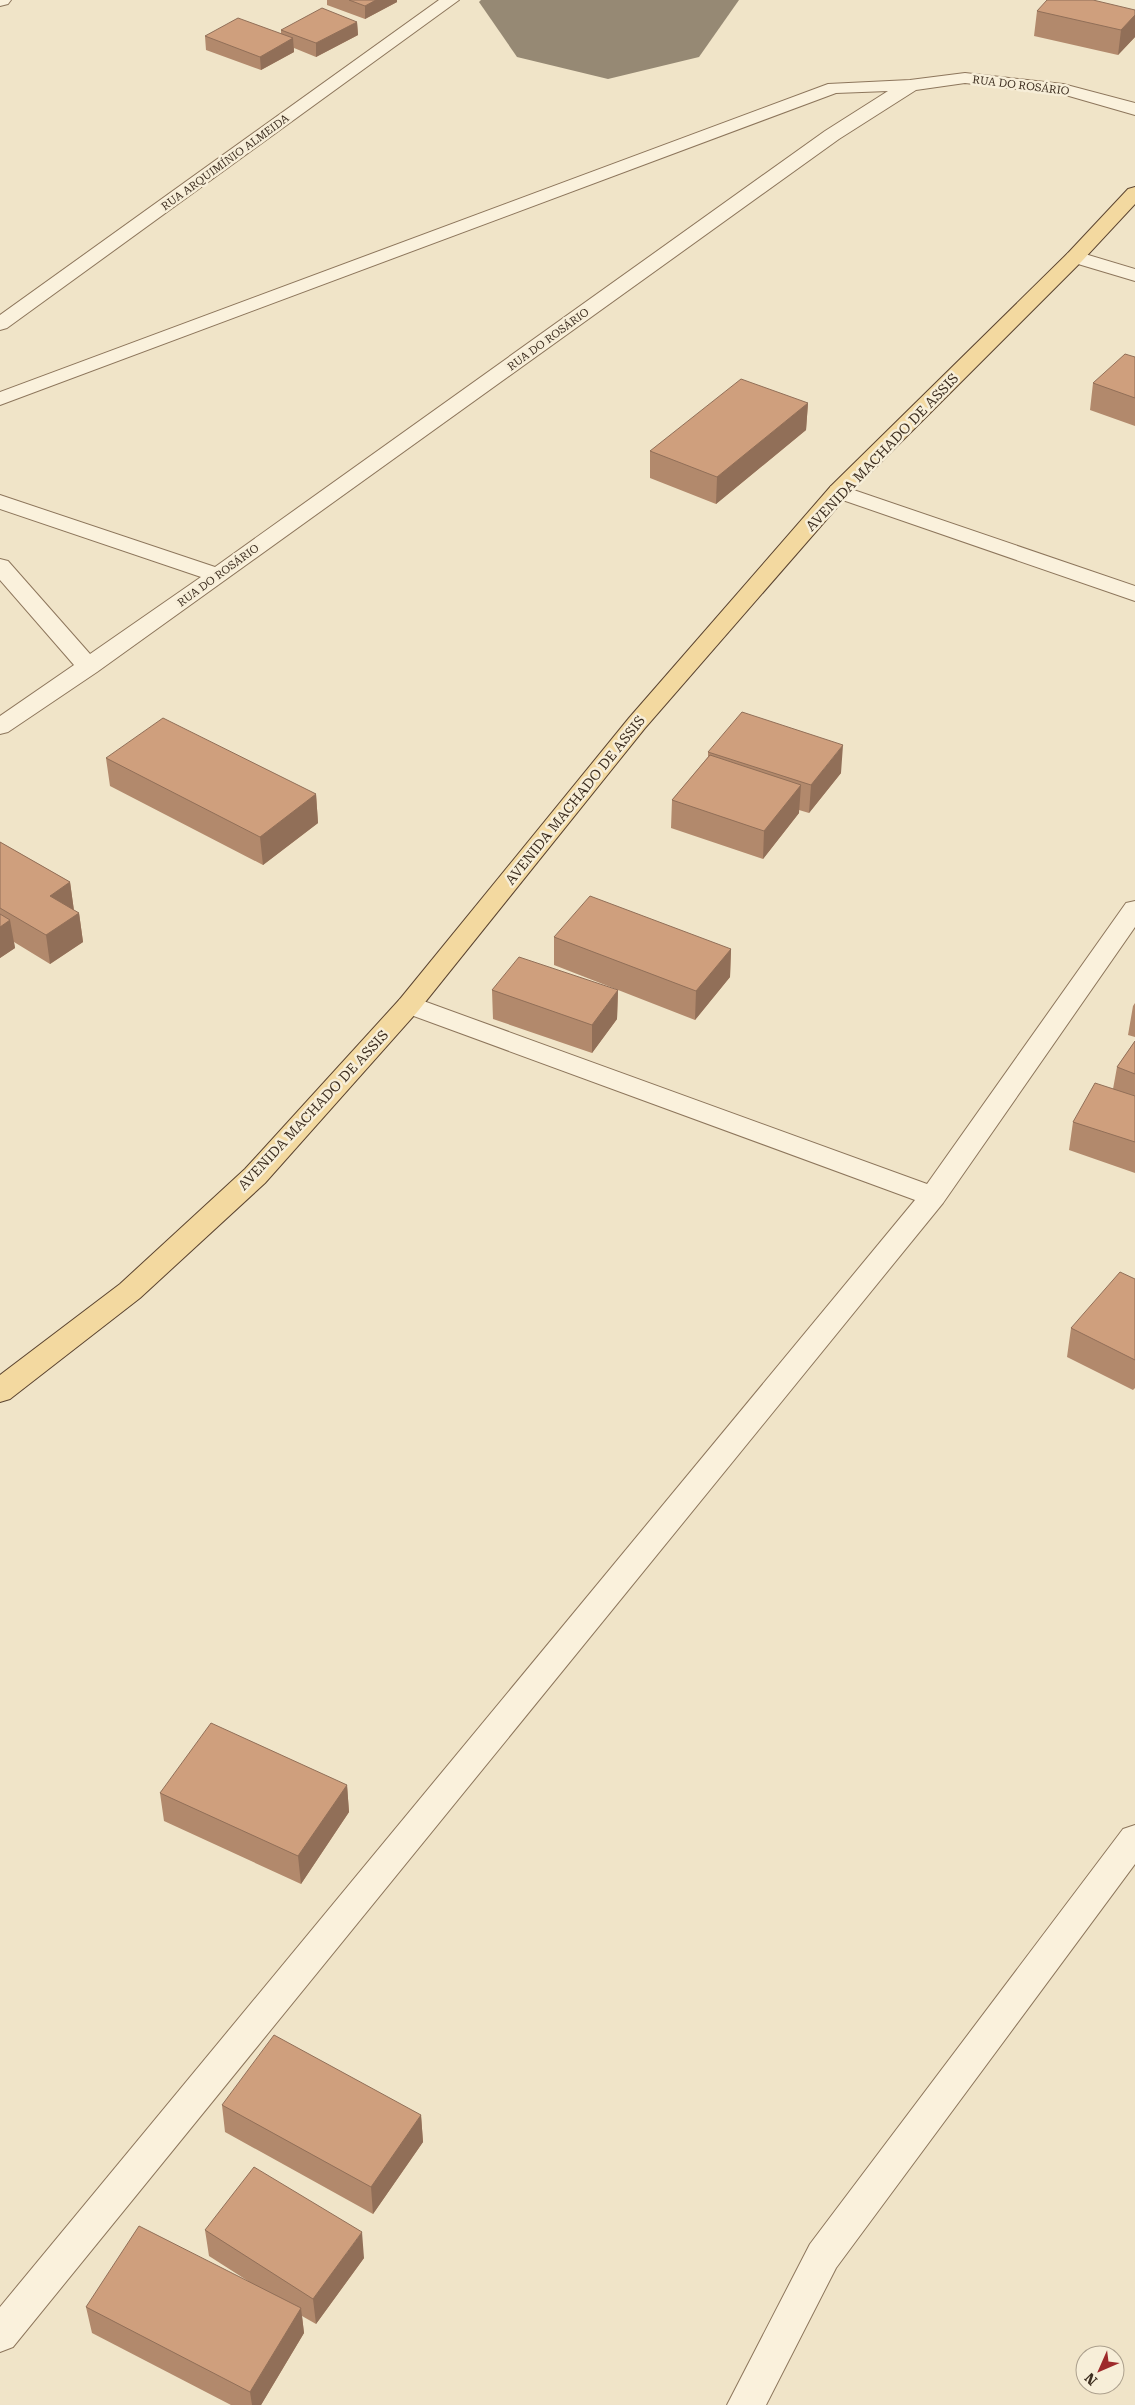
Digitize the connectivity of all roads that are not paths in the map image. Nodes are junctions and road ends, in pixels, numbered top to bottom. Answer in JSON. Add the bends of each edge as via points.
{"nodes":[{"id":1,"x":450,"y":0,"type":"edge"},
{"id":2,"x":910,"y":85,"type":"junction"},
{"id":3,"x":1135,"y":109,"type":"edge"},
{"id":4,"x":1135,"y":193,"type":"edge"},
{"id":5,"x":1075,"y":257,"type":"junction"},
{"id":6,"x":1135,"y":275,"type":"edge"},
{"id":7,"x":0,"y":324,"type":"edge"},
{"id":8,"x":0,"y":399,"type":"edge"},
{"id":9,"x":840,"y":491,"type":"junction"},
{"id":10,"x":0,"y":502,"type":"edge"},
{"id":11,"x":0,"y":566,"type":"edge"},
{"id":12,"x":218,"y":575,"type":"junction"},
{"id":13,"x":1135,"y":594,"type":"edge"},
{"id":14,"x":89,"y":667,"type":"junction"},
{"id":15,"x":0,"y":727,"type":"edge"},
{"id":16,"x":1135,"y":909,"type":"edge"},
{"id":17,"x":409,"y":1005,"type":"junction"},
{"id":18,"x":933,"y":1196,"type":"junction"},
{"id":19,"x":0,"y":1391,"type":"edge"},
{"id":20,"x":1135,"y":1839,"type":"edge"},
{"id":21,"x":0,"y":2336,"type":"edge"},
{"id":22,"x":746,"y":2405,"type":"edge"}],
"edges":[{"from":1,"to":7,"type":"street","name":"RUA ARQUIMÍNIO ALMEIDA"},
{"from":2,"to":3,"type":"street","name":"RUA DO ROSÁRIO","via":[[965,78],[1063,89]]},
{"from":2,"to":8,"type":"street","via":[[834,88]]},
{"from":2,"to":12,"type":"street","name":"RUA DO ROSÁRIO","via":[[832,135]]},
{"from":4,"to":5,"type":"main road","name":"AVENIDA MACHADO DE ASSIS"},
{"from":5,"to":6,"type":"street"},
{"from":5,"to":9,"type":"main road","name":"AVENIDA MACHADO DE ASSIS"},
{"from":9,"to":13,"type":"street"},
{"from":9,"to":17,"type":"main road","name":"AVENIDA MACHADO DE ASSIS","via":[[637,723]]},
{"from":10,"to":12,"type":"street"},
{"from":11,"to":14,"type":"street"},
{"from":12,"to":14,"type":"street","name":"RUA DO ROSÁRIO"},
{"from":14,"to":15,"type":"street","name":"RUA DO ROSÁRIO"},
{"from":16,"to":18,"type":"street"},
{"from":17,"to":18,"type":"street"},
{"from":17,"to":19,"type":"main road","name":"AVENIDA MACHADO DE ASSIS","via":[[255,1176],[130,1291]]},
{"from":18,"to":21,"type":"street"},
{"from":20,"to":22,"type":"street","via":[[823,2256]]}]}
